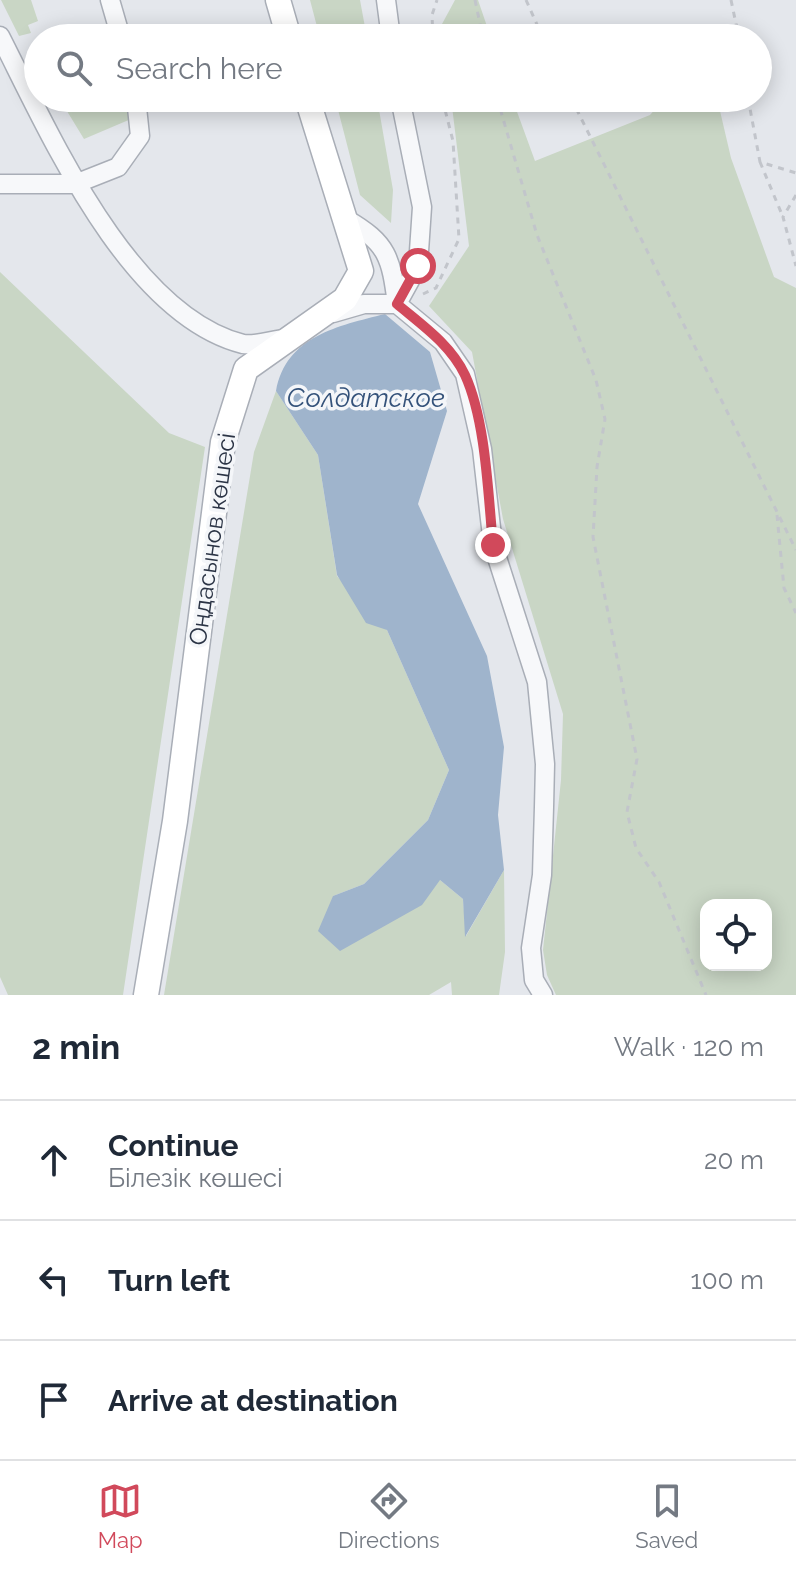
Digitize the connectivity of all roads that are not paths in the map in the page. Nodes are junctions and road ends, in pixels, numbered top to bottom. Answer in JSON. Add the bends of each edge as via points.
{"nodes":[{"id":1,"x":110,"y":0,"type":"edge"},
{"id":2,"x":278,"y":0,"type":"edge"},
{"id":3,"x":386,"y":0,"type":"edge"},
{"id":4,"x":117,"y":24,"type":"edge"},
{"id":5,"x":285,"y":24,"type":"edge"},
{"id":6,"x":389,"y":24,"type":"edge"},
{"id":7,"x":0,"y":36,"type":"edge"},
{"id":8,"x":24,"y":83,"type":"edge"},
{"id":9,"x":39,"y":112,"type":"edge"},
{"id":10,"x":137,"y":112,"type":"edge"},
{"id":11,"x":312,"y":112,"type":"edge"},
{"id":12,"x":403,"y":112,"type":"edge"},
{"id":13,"x":0,"y":184,"type":"edge"},
{"id":14,"x":75,"y":184,"type":"junction"},
{"id":15,"x":346,"y":219,"type":"junction"},
{"id":16,"x":397,"y":304,"type":"junction"},
{"id":17,"x":311,"y":320,"type":"junction"},
{"id":18,"x":286,"y":338,"type":"junction"},
{"id":19,"x":146,"y":995,"type":"edge"},
{"id":20,"x":543,"y":995,"type":"edge"}],
"edges":[{"from":1,"to":4,"type":"street"},
{"from":2,"to":5,"type":"street"},
{"from":3,"to":6,"type":"street"},
{"from":7,"to":8,"type":"street"},
{"from":9,"to":14,"type":"street"},
{"from":10,"to":14,"type":"street","via":[[140,136],[118,167]]},
{"from":11,"to":15,"type":"street","name":"Оңдасынов көшесі"},
{"from":12,"to":16,"type":"street","via":[[422,207],[418,266]]},
{"from":13,"to":14,"type":"street"},
{"from":14,"to":18,"type":"street","via":[[127,260],[181,310],[245,344]]},
{"from":15,"to":16,"type":"street","via":[[372,233],[388,254]]},
{"from":15,"to":17,"type":"street","name":"Оңдасынов көшесі","via":[[361,271],[345,299]]},
{"from":16,"to":17,"type":"street","via":[[364,304]]},
{"from":16,"to":20,"type":"street","via":[[443,342],[465,374],[482,449],[493,545],[537,682],[544,807],[542,875],[531,948],[534,980]]},
{"from":17,"to":18,"type":"street","name":"Оңдасынов көшесі"},
{"from":18,"to":19,"type":"street","name":"Оңдасынов көшесі","via":[[246,369],[223,442],[175,821]]}]}
